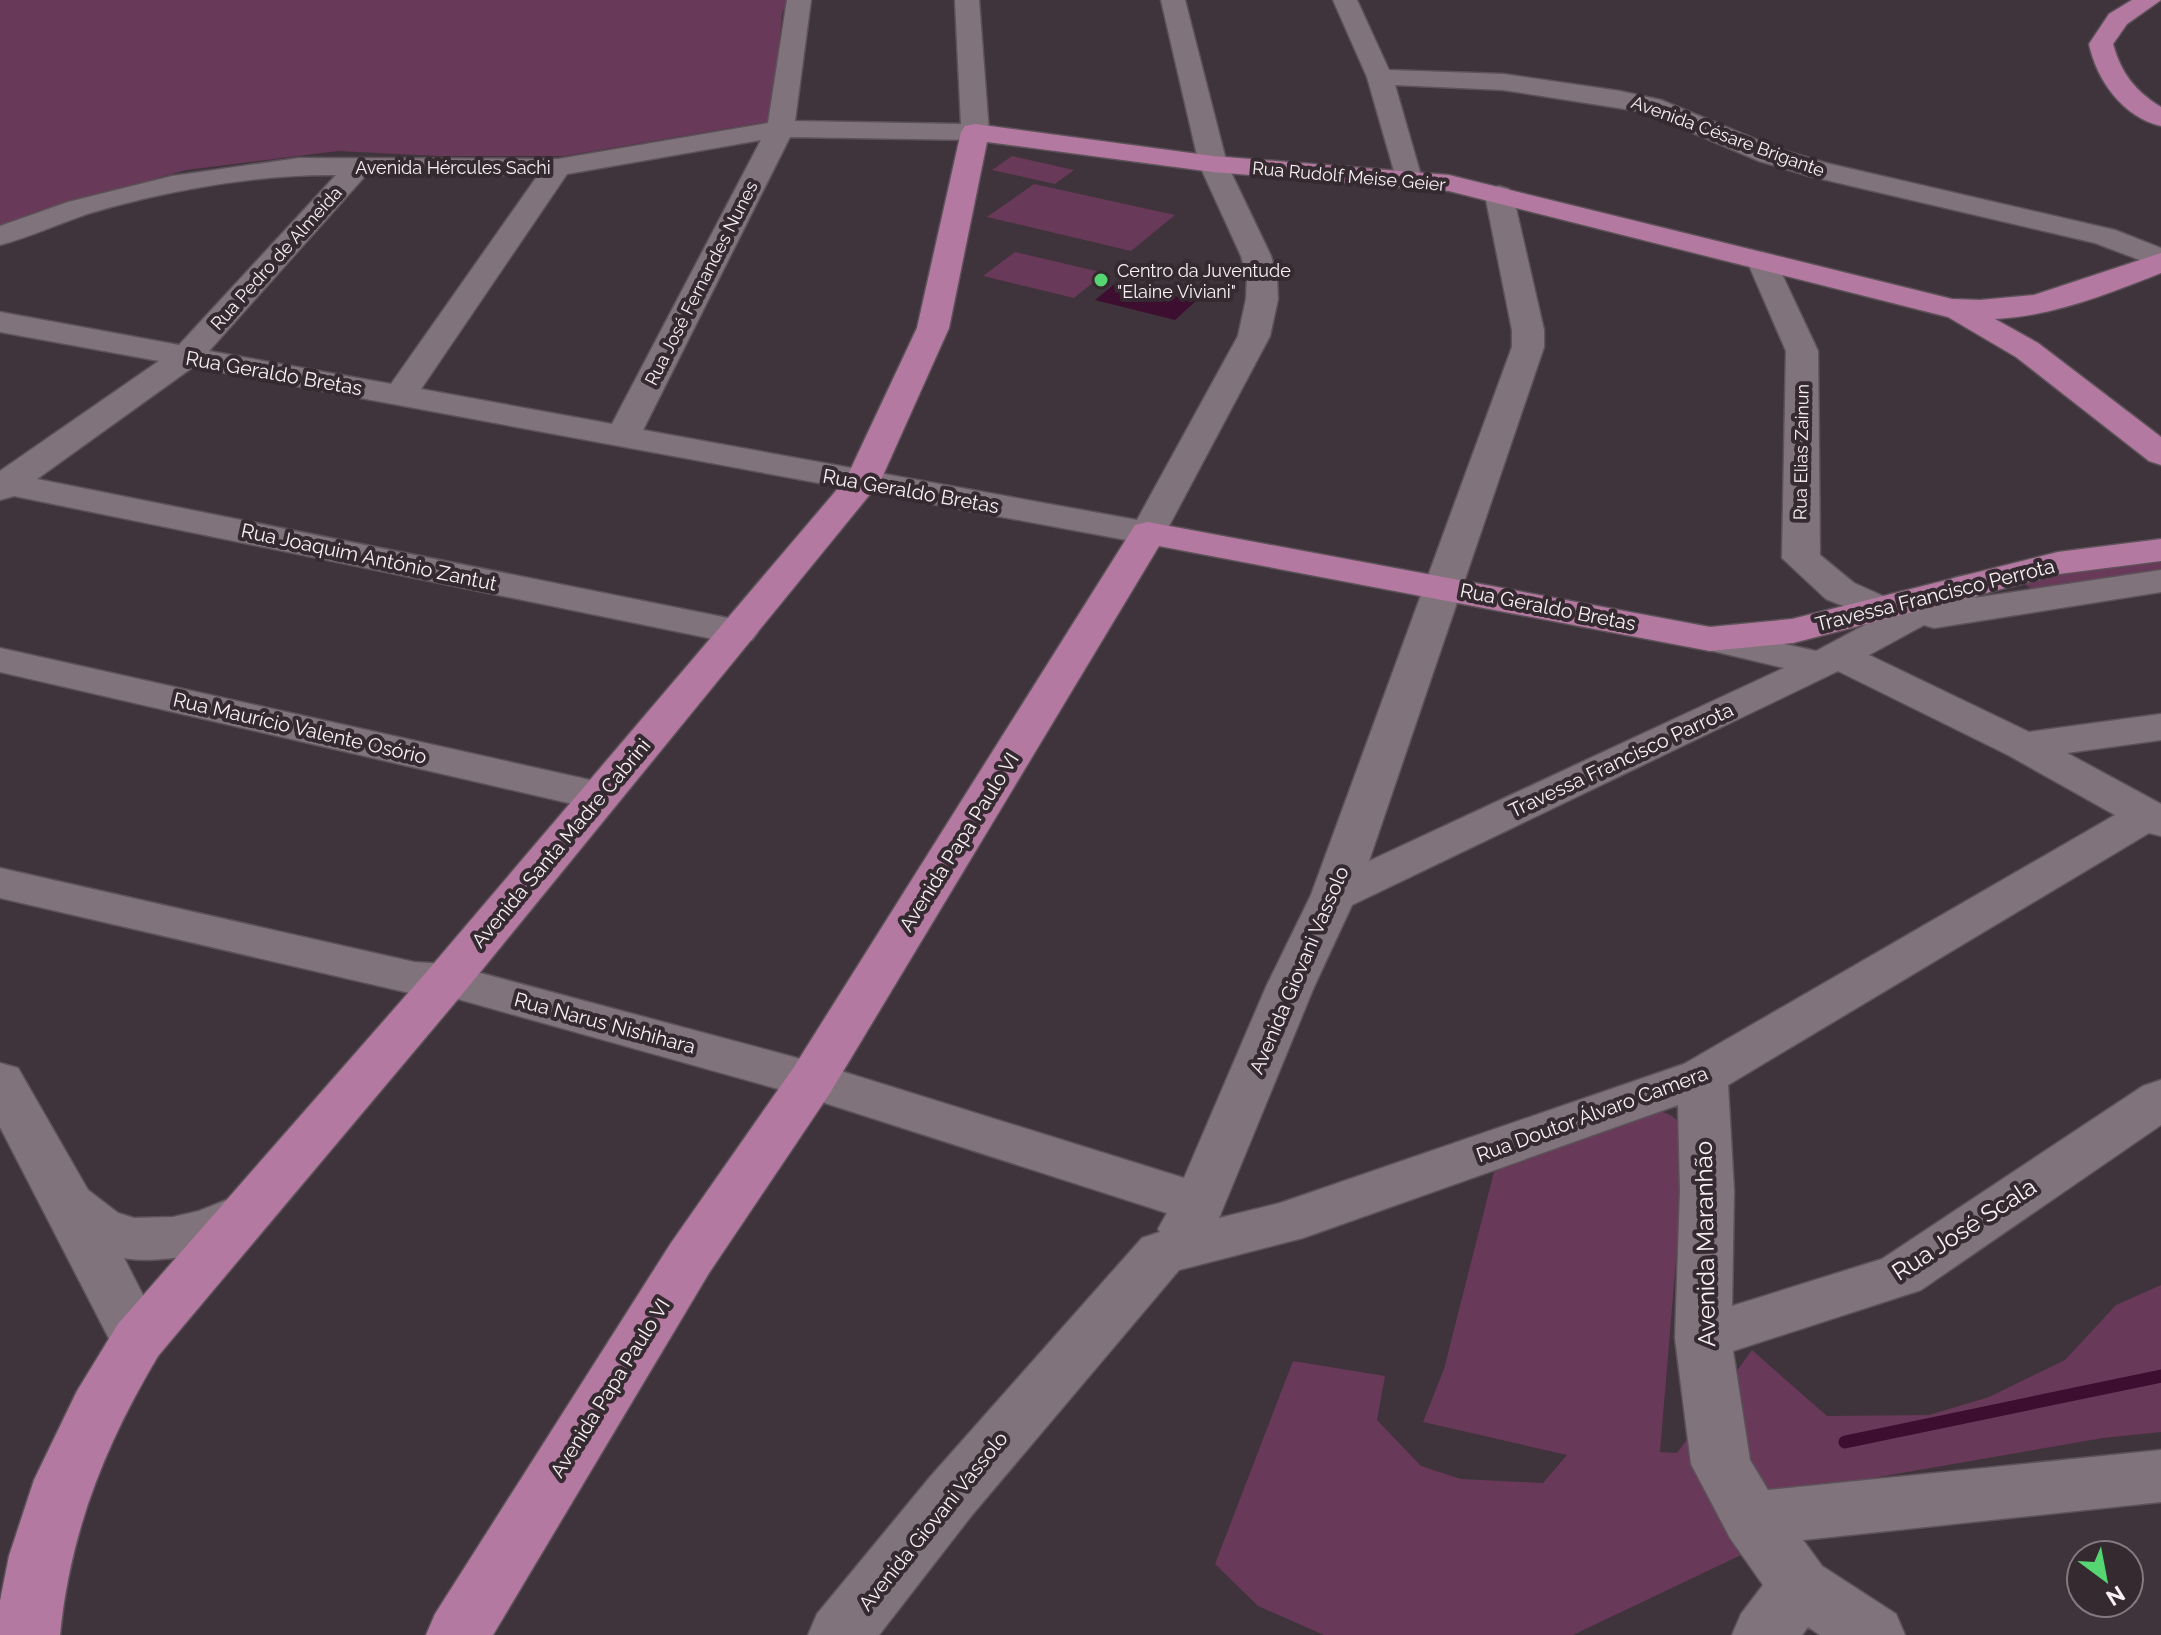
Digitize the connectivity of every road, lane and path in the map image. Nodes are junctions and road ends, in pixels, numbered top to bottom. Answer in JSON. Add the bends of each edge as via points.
{"nodes":[{"id":1,"x":799,"y":0,"type":"edge"},
{"id":2,"x":967,"y":0,"type":"edge"},
{"id":3,"x":1173,"y":0,"type":"edge"},
{"id":4,"x":1345,"y":0,"type":"edge"},
{"id":5,"x":2149,"y":0,"type":"edge"},
{"id":6,"x":1380,"y":77,"type":"junction"},
{"id":7,"x":2161,"y":118,"type":"edge"},
{"id":8,"x":781,"y":129,"type":"junction"},
{"id":9,"x":975,"y":132,"type":"junction"},
{"id":10,"x":1213,"y":164,"type":"junction"},
{"id":11,"x":358,"y":167,"type":"junction"},
{"id":12,"x":558,"y":167,"type":"junction"},
{"id":13,"x":1408,"y":179,"type":"junction"},
{"id":14,"x":1499,"y":195,"type":"junction"},
{"id":15,"x":0,"y":236,"type":"edge"},
{"id":16,"x":2161,"y":260,"type":"edge"},
{"id":17,"x":1762,"y":261,"type":"junction"},
{"id":18,"x":2071,"y":298,"type":"junction"},
{"id":19,"x":1952,"y":308,"type":"junction"},
{"id":20,"x":0,"y":322,"type":"edge"},
{"id":21,"x":2027,"y":350,"type":"junction"},
{"id":22,"x":185,"y":358,"type":"junction"},
{"id":23,"x":400,"y":395,"type":"junction"},
{"id":24,"x":622,"y":437,"type":"junction"},
{"id":25,"x":2161,"y":454,"type":"edge"},
{"id":26,"x":862,"y":482,"type":"junction"},
{"id":27,"x":3,"y":485,"type":"edge"},
{"id":28,"x":1148,"y":533,"type":"junction"},
{"id":29,"x":2161,"y":550,"type":"edge"},
{"id":30,"x":2161,"y":581,"type":"edge"},
{"id":31,"x":1972,"y":584,"type":"joint"},
{"id":32,"x":1445,"y":587,"type":"junction"},
{"id":33,"x":1892,"y":614,"type":"junction"},
{"id":34,"x":1793,"y":631,"type":"joint"},
{"id":35,"x":738,"y":632,"type":"junction"},
{"id":36,"x":1710,"y":639,"type":"junction"},
{"id":37,"x":0,"y":660,"type":"edge"},
{"id":38,"x":1829,"y":660,"type":"junction"},
{"id":39,"x":2161,"y":727,"type":"edge"},
{"id":40,"x":2023,"y":746,"type":"junction"},
{"id":41,"x":599,"y":796,"type":"junction"},
{"id":42,"x":2154,"y":818,"type":"edge"},
{"id":43,"x":0,"y":883,"type":"edge"},
{"id":44,"x":1334,"y":895,"type":"junction"},
{"id":45,"x":447,"y":980,"type":"junction"},
{"id":46,"x":1702,"y":1077,"type":"junction"},
{"id":47,"x":812,"y":1080,"type":"junction"},
{"id":48,"x":0,"y":1081,"type":"edge"},
{"id":49,"x":2161,"y":1099,"type":"edge"},
{"id":50,"x":69,"y":1205,"type":"junction"},
{"id":51,"x":246,"y":1213,"type":"junction"},
{"id":52,"x":1187,"y":1226,"type":"junction"},
{"id":53,"x":1703,"y":1338,"type":"junction"},
{"id":54,"x":138,"y":1340,"type":"junction"},
{"id":55,"x":2161,"y":1476,"type":"edge"},
{"id":56,"x":1752,"y":1519,"type":"junction"},
{"id":57,"x":1800,"y":1586,"type":"junction"},
{"id":58,"x":28,"y":1635,"type":"edge"},
{"id":59,"x":458,"y":1635,"type":"edge"},
{"id":60,"x":840,"y":1635,"type":"edge"},
{"id":61,"x":1764,"y":1635,"type":"edge"},
{"id":62,"x":1873,"y":1635,"type":"edge"}],
"edges":[{"from":1,"to":8,"type":"street"},
{"from":2,"to":9,"type":"street","name":"Avenida Santa Madre Cabrini"},
{"from":3,"to":10,"type":"street","name":"Avenida Papa Paulo VI"},
{"from":4,"to":6,"type":"street"},
{"from":5,"to":7,"type":"main road","via":[[2118,19],[2101,44],[2104,61],[2121,90]]},
{"from":6,"to":13,"type":"street"},
{"from":6,"to":16,"type":"street","name":"Avenida Césare Brigante","via":[[1503,82],[1652,106],[1757,151],[1819,170],[2105,236]]},
{"from":8,"to":9,"type":"street","name":"Rua Rudolf Meise Geier"},
{"from":8,"to":12,"type":"street","name":"Avenida Hércules Sachi"},
{"from":8,"to":24,"type":"street","name":"Rua José Fernandes Nunes"},
{"from":9,"to":10,"type":"main road","name":"Rua Rudolf Meise Geier"},
{"from":9,"to":26,"type":"main road","name":"Avenida Santa Madre Cabrini","via":[[933,328]]},
{"from":10,"to":13,"type":"main road","name":"Rua Rudolf Meise Geier"},
{"from":10,"to":28,"type":"street","name":"Avenida Papa Paulo VI","via":[[1256,256],[1262,277],[1260,318]]},
{"from":11,"to":12,"type":"street","name":"Avenida Hércules Sachi"},
{"from":11,"to":15,"type":"street","name":"Avenida Hércules Sachi","via":[[299,166],[172,185],[78,208]]},
{"from":11,"to":22,"type":"street","name":"Rua Pedro de Almeida"},
{"from":12,"to":23,"type":"street"},
{"from":13,"to":14,"type":"main road","name":"Rua Rudolf Meise Geier"},
{"from":14,"to":17,"type":"main road","name":"Rua Rudolf Meise Geier"},
{"from":14,"to":32,"type":"street","name":"Avenida Giovani Vassolo","via":[[1528,347]]},
{"from":16,"to":18,"type":"main road"},
{"from":17,"to":19,"type":"main road","name":"Rua Rudolf Meise Geier"},
{"from":17,"to":33,"type":"street","name":"Rua Elias Zainun","via":[[1802,351],[1801,558],[1840,591]]},
{"from":18,"to":19,"type":"main road","via":[[2002,311]]},
{"from":18,"to":21,"type":"main road","via":[[2035,324],[2025,340]]},
{"from":19,"to":21,"type":"main road"},
{"from":20,"to":22,"type":"street","name":"Rua Geraldo Bretas"},
{"from":21,"to":25,"type":"main road"},
{"from":22,"to":23,"type":"street","name":"Rua Geraldo Bretas"},
{"from":22,"to":27,"type":"street","name":"Rua Pedro de Almeida"},
{"from":23,"to":24,"type":"street","name":"Rua Geraldo Bretas"},
{"from":24,"to":26,"type":"street","name":"Rua Geraldo Bretas"},
{"from":26,"to":28,"type":"street","name":"Rua Geraldo Bretas"},
{"from":26,"to":35,"type":"main road","name":"Avenida Santa Madre Cabrini"},
{"from":27,"to":35,"type":"street","name":"Rua Joaquim António Zantut"},
{"from":28,"to":32,"type":"main road","name":"Rua Geraldo Bretas"},
{"from":28,"to":47,"type":"main road","name":"Avenida Papa Paulo VI"},
{"from":29,"to":31,"type":"main road","name":"Travessa Francisco Perrota","via":[[2058,563]]},
{"from":30,"to":33,"type":"street","name":"Travessa Francisco Perrota"},
{"from":31,"to":33,"type":"street","name":"Travessa Francisco Parrota"},
{"from":32,"to":36,"type":"main road","name":"Rua Geraldo Bretas"},
{"from":32,"to":44,"type":"street","name":"Avenida Giovani Vassolo"},
{"from":33,"to":34,"type":"street","name":"Travessa Francisco Perrota"},
{"from":33,"to":38,"type":"street","name":"Travessa Francisco Parrota"},
{"from":34,"to":36,"type":"main road","name":"Travessa Francisco Perrota"},
{"from":35,"to":41,"type":"main road","name":"Avenida Santa Madre Cabrini"},
{"from":36,"to":38,"type":"street","name":"Rua Geraldo Bretas"},
{"from":37,"to":41,"type":"street","name":"Rua Maurício Valente Osório"},
{"from":38,"to":40,"type":"street","name":"Rua Geraldo Bretas"},
{"from":38,"to":44,"type":"street","name":"Travessa Francisco Parrota"},
{"from":39,"to":40,"type":"street"},
{"from":40,"to":42,"type":"street","name":"Rua Geraldo Bretas"},
{"from":41,"to":45,"type":"main road","name":"Avenida Santa Madre Cabrini"},
{"from":42,"to":46,"type":"street","name":"Rua Doutor Álvaro Camera"},
{"from":43,"to":45,"type":"street","name":"Rua Narus Nishihara","via":[[414,978]]},
{"from":44,"to":52,"type":"street","name":"Avenida Giovani Vassolo"},
{"from":45,"to":47,"type":"street","name":"Rua Narus Nishihara"},
{"from":45,"to":51,"type":"main road","name":"Avenida Santa Madre Cabrini"},
{"from":46,"to":52,"type":"street","name":"Rua Doutor Álvaro Camera","via":[[1284,1223]]},
{"from":46,"to":53,"type":"street","name":"Avenida Maranhão","via":[[1707,1191]]},
{"from":47,"to":52,"type":"street","name":"Rua Narus Nishihara"},
{"from":47,"to":59,"type":"main road","name":"Avenida Papa Paulo VI","via":[[690,1258]]},
{"from":48,"to":50,"type":"street"},
{"from":49,"to":53,"type":"street","name":"Rua José Scala","via":[[1901,1275]]},
{"from":50,"to":51,"type":"street","via":[[101,1229],[133,1240],[213,1230]]},
{"from":50,"to":54,"type":"street"},
{"from":51,"to":54,"type":"main road","name":"Avenida Santa Madre Cabrini"},
{"from":52,"to":60,"type":"street","name":"Avenida Giovani Vassolo","via":[[951,1496]]},
{"from":53,"to":56,"type":"street","name":"Avenida Maranhão","via":[[1721,1464]]},
{"from":54,"to":58,"type":"main road","name":"Avenida Santa Madre Cabrini","via":[[71,1457],[41,1546]]},
{"from":55,"to":56,"type":"street"},
{"from":56,"to":57,"type":"street","name":"Avenida Maranhão"},
{"from":57,"to":61,"type":"street"},
{"from":57,"to":62,"type":"street","name":"Avenida Maranhão"}]}
